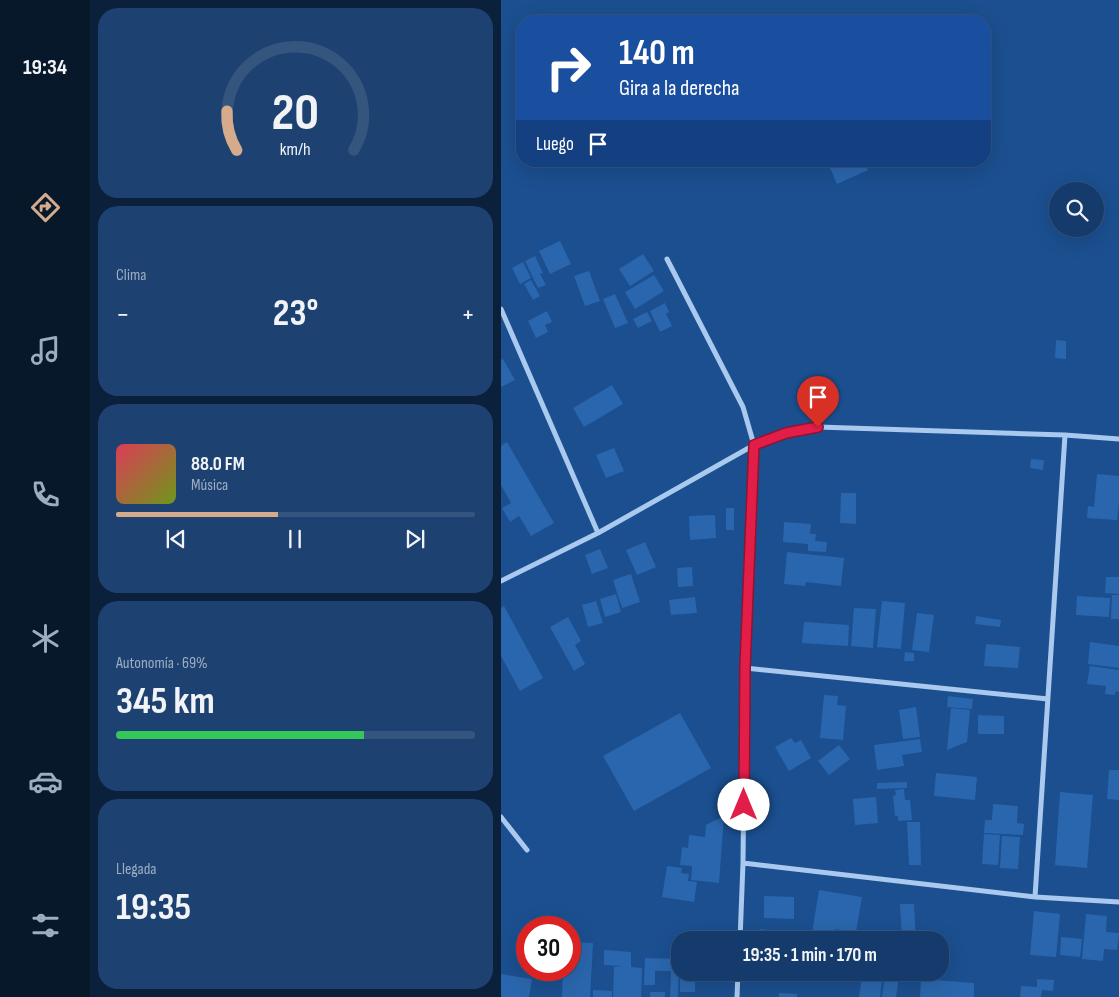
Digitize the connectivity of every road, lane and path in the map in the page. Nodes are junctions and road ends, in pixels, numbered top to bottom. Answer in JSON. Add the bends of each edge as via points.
{"nodes":[{"id":1,"x":667,"y":259,"type":"dead end"},
{"id":2,"x":501,"y":309,"type":"edge"},
{"id":3,"x":1065,"y":435,"type":"junction"},
{"id":4,"x":1119,"y":439,"type":"edge"},
{"id":5,"x":754,"y":445,"type":"junction"},
{"id":6,"x":598,"y":532,"type":"junction"},
{"id":7,"x":501,"y":581,"type":"edge"},
{"id":8,"x":745,"y":668,"type":"junction"},
{"id":9,"x":1048,"y":699,"type":"junction"},
{"id":10,"x":501,"y":817,"type":"edge"},
{"id":11,"x":527,"y":850,"type":"dead end"},
{"id":12,"x":743,"y":863,"type":"junction"},
{"id":13,"x":1035,"y":897,"type":"junction"},
{"id":14,"x":1119,"y":902,"type":"edge"},
{"id":15,"x":740,"y":931,"type":"edge"},
{"id":16,"x":738,"y":981,"type":"edge"},
{"id":17,"x":737,"y":997,"type":"edge"}],
"edges":[{"from":1,"to":5,"type":"street","via":[[743,407]]},
{"from":2,"to":6,"type":"street"},
{"from":3,"to":4,"type":"street"},
{"from":3,"to":5,"type":"street","via":[[818,427],[786,433]]},
{"from":3,"to":9,"type":"street"},
{"from":5,"to":6,"type":"street"},
{"from":5,"to":8,"type":"street"},
{"from":6,"to":7,"type":"street"},
{"from":8,"to":9,"type":"street"},
{"from":8,"to":12,"type":"street"},
{"from":9,"to":13,"type":"street"},
{"from":10,"to":11,"type":"street"},
{"from":12,"to":13,"type":"street"},
{"from":12,"to":15,"type":"street"},
{"from":13,"to":14,"type":"street"},
{"from":16,"to":17,"type":"street"}]}
